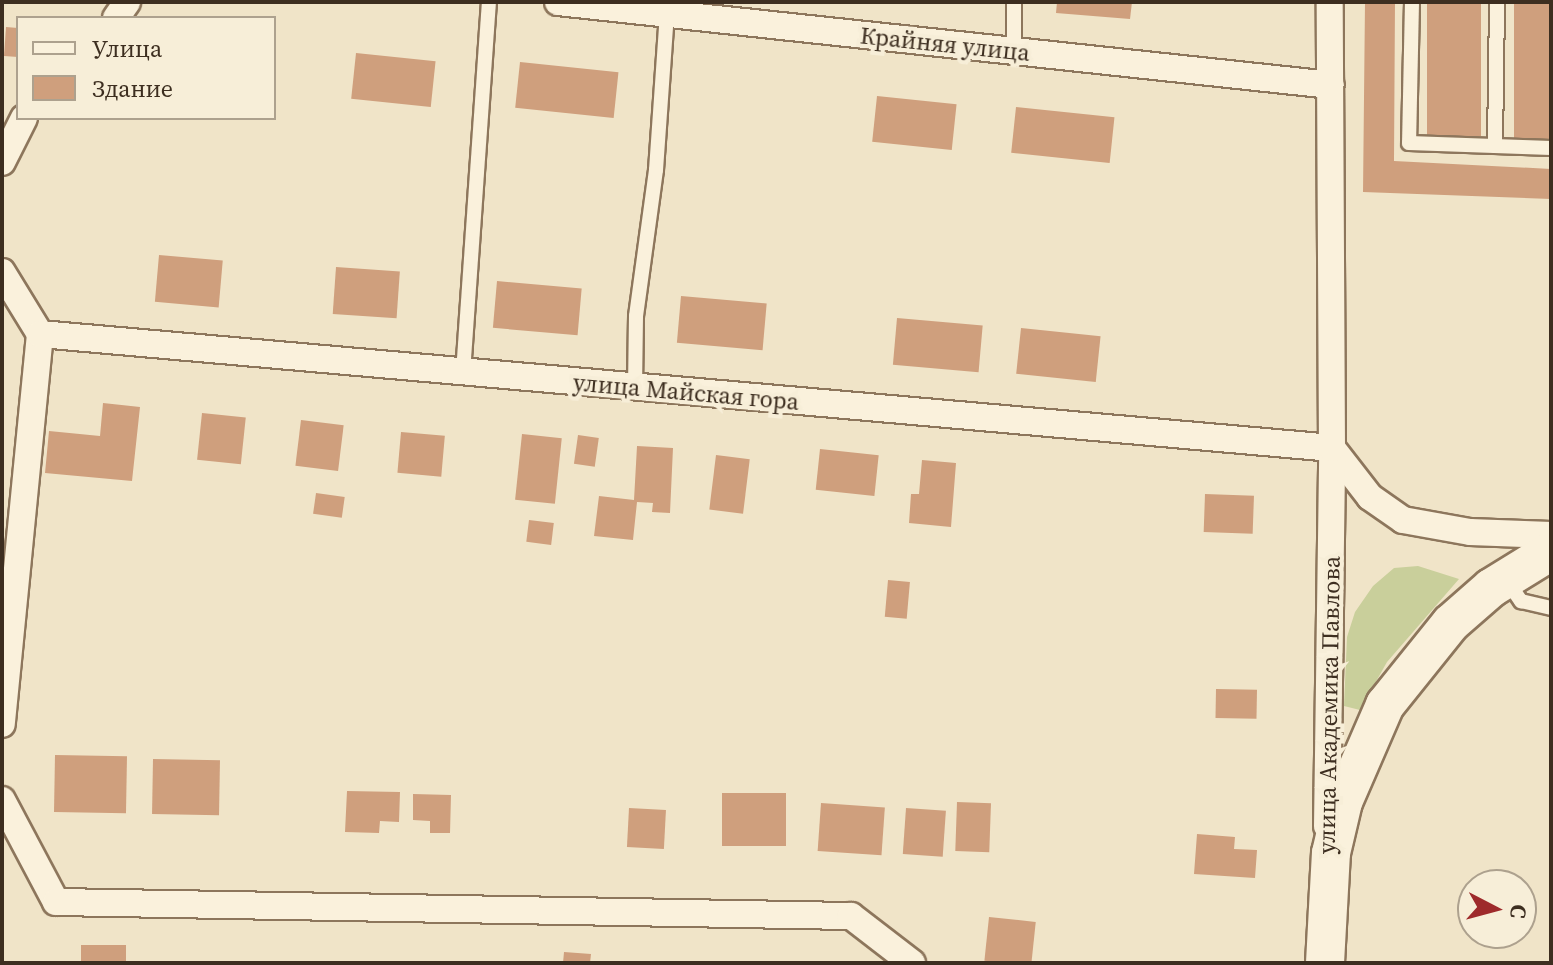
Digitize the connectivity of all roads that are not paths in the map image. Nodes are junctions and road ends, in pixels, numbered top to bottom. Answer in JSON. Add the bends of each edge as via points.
{"nodes":[{"id":1,"x":489,"y":2,"type":"edge"},
{"id":2,"x":558,"y":2,"type":"edge"},
{"id":3,"x":1014,"y":2,"type":"edge"},
{"id":4,"x":1330,"y":2,"type":"edge"},
{"id":5,"x":1412,"y":2,"type":"edge"},
{"id":6,"x":1497,"y":2,"type":"edge"},
{"id":7,"x":673,"y":10,"type":"edge"},
{"id":8,"x":1014,"y":51,"type":"junction"},
{"id":9,"x":1331,"y":85,"type":"junction"},
{"id":10,"x":23,"y":120,"type":"edge"},
{"id":11,"x":1495,"y":146,"type":"junction"},
{"id":12,"x":1551,"y":148,"type":"edge"},
{"id":13,"x":2,"y":162,"type":"edge"},
{"id":14,"x":2,"y":272,"type":"edge"},
{"id":15,"x":40,"y":334,"type":"junction"},
{"id":16,"x":463,"y":373,"type":"junction"},
{"id":17,"x":635,"y":388,"type":"junction"},
{"id":18,"x":1332,"y":448,"type":"junction"},
{"id":19,"x":1551,"y":535,"type":"edge"},
{"id":20,"x":1551,"y":551,"type":"edge"},
{"id":21,"x":1506,"y":579,"type":"junction"},
{"id":22,"x":1551,"y":608,"type":"edge"},
{"id":23,"x":2,"y":724,"type":"edge"},
{"id":24,"x":2,"y":800,"type":"edge"},
{"id":25,"x":1326,"y":906,"type":"junction"},
{"id":26,"x":912,"y":963,"type":"edge"},
{"id":27,"x":1325,"y":963,"type":"edge"}],
"edges":[{"from":1,"to":16,"type":"lane"},
{"from":2,"to":7,"type":"street","name":"Крайняя улица"},
{"from":3,"to":8,"type":"lane"},
{"from":4,"to":9,"type":"street","name":"улица Академика Павлова"},
{"from":5,"to":11,"type":"lane","via":[[1409,143]]},
{"from":6,"to":11,"type":"lane"},
{"from":7,"to":8,"type":"street","name":"Крайняя улица"},
{"from":7,"to":17,"type":"lane","via":[[636,316]]},
{"from":8,"to":9,"type":"street","name":"Крайняя улица"},
{"from":9,"to":18,"type":"street","name":"улица Академика Павлова"},
{"from":10,"to":13,"type":"street"},
{"from":11,"to":12,"type":"lane"},
{"from":14,"to":15,"type":"street"},
{"from":15,"to":16,"type":"street","name":"улица Майская гора"},
{"from":15,"to":23,"type":"street"},
{"from":16,"to":17,"type":"street","name":"улица Майская гора"},
{"from":17,"to":18,"type":"street","name":"улица Майская гора"},
{"from":18,"to":19,"type":"street","via":[[1370,497],[1403,520],[1470,532]]},
{"from":18,"to":25,"type":"street","name":"улица Академика Павлова"},
{"from":20,"to":21,"type":"street"},
{"from":21,"to":22,"type":"lane","via":[[1521,601]]},
{"from":21,"to":25,"type":"street","via":[[1451,623],[1385,705],[1343,802]]},
{"from":24,"to":26,"type":"street","via":[[56,902],[851,916]]},
{"from":25,"to":27,"type":"street","name":"улица Академика Павлова"}]}
